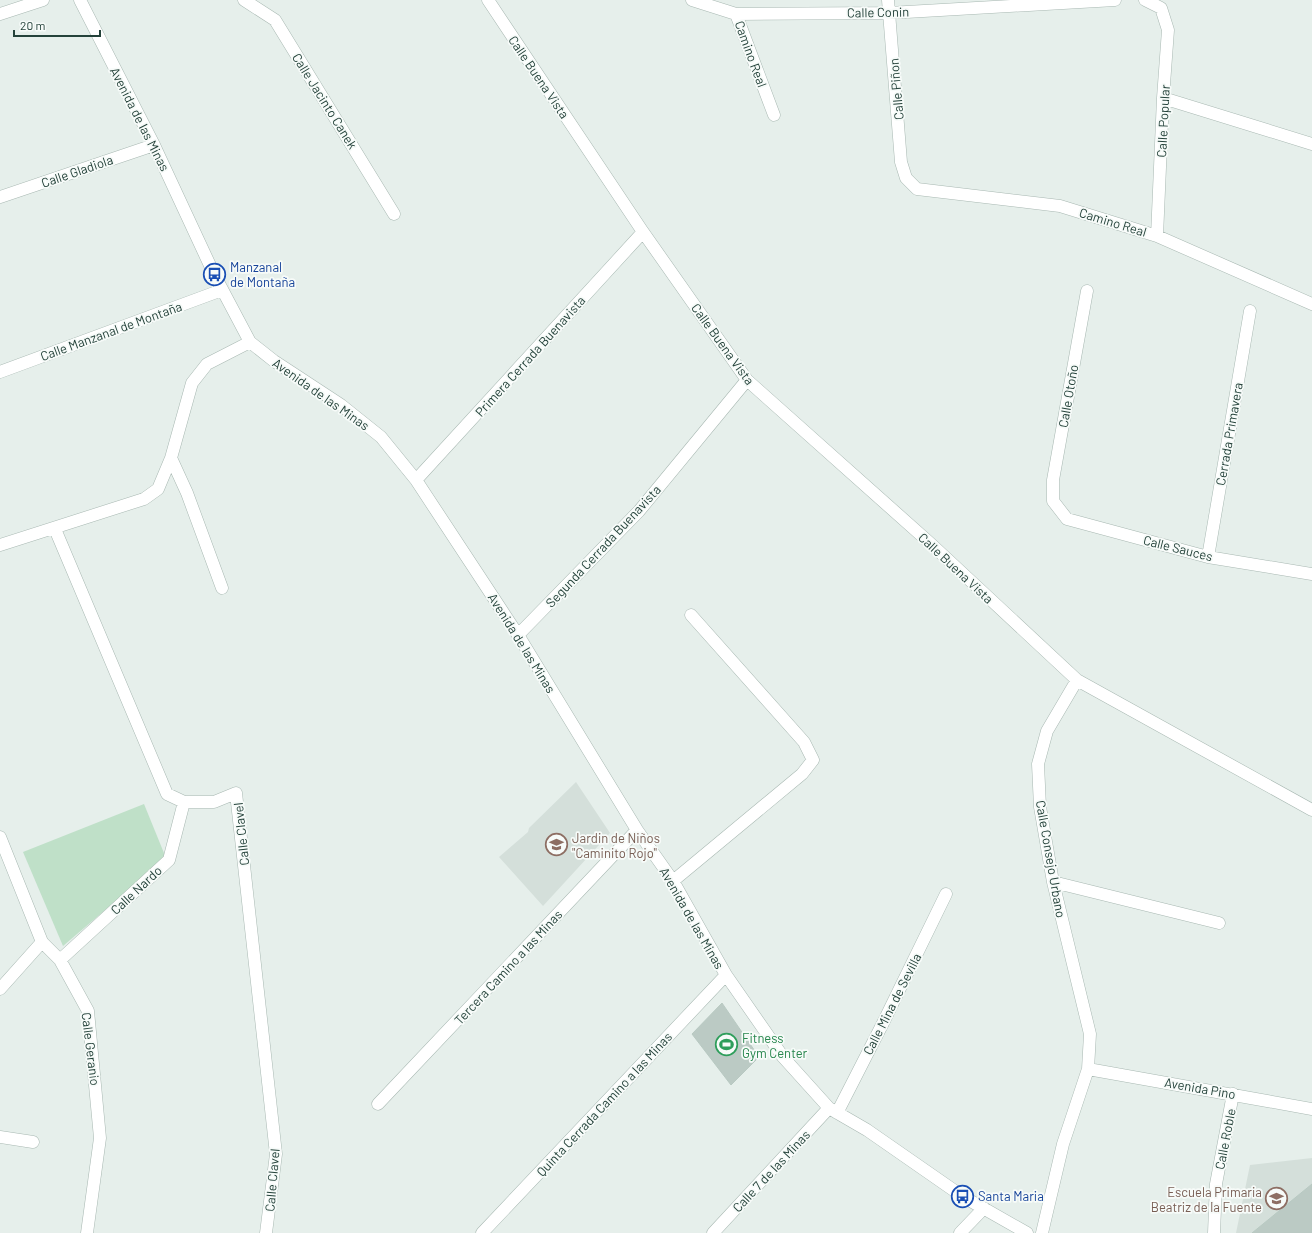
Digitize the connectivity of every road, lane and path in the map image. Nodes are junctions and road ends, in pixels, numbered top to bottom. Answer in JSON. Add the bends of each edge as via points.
{"nodes":[{"id":1,"x":43,"y":0,"type":"edge"},
{"id":2,"x":80,"y":0,"type":"edge"},
{"id":3,"x":244,"y":0,"type":"edge"},
{"id":4,"x":488,"y":0,"type":"edge"},
{"id":5,"x":692,"y":0,"type":"edge"},
{"id":6,"x":888,"y":0,"type":"edge"},
{"id":7,"x":1115,"y":0,"type":"edge"},
{"id":8,"x":1145,"y":0,"type":"edge"},
{"id":9,"x":889,"y":13,"type":"junction"},
{"id":10,"x":0,"y":14,"type":"edge"},
{"id":11,"x":736,"y":14,"type":"junction"},
{"id":12,"x":1164,"y":98,"type":"junction"},
{"id":13,"x":774,"y":115,"type":"dead end"},
{"id":14,"x":1312,"y":144,"type":"edge"},
{"id":15,"x":154,"y":145,"type":"junction"},
{"id":16,"x":906,"y":178,"type":"joint"},
{"id":17,"x":0,"y":197,"type":"edge"},
{"id":18,"x":394,"y":214,"type":"dead end"},
{"id":19,"x":643,"y":232,"type":"junction"},
{"id":20,"x":1157,"y":236,"type":"junction"},
{"id":21,"x":222,"y":290,"type":"junction"},
{"id":22,"x":1087,"y":291,"type":"dead end"},
{"id":23,"x":1312,"y":304,"type":"edge"},
{"id":24,"x":1250,"y":311,"type":"dead end"},
{"id":25,"x":250,"y":342,"type":"junction"},
{"id":26,"x":0,"y":372,"type":"edge"},
{"id":27,"x":747,"y":380,"type":"junction"},
{"id":28,"x":171,"y":458,"type":"junction"},
{"id":29,"x":416,"y":480,"type":"junction"},
{"id":30,"x":1053,"y":501,"type":"joint"},
{"id":31,"x":55,"y":528,"type":"junction"},
{"id":32,"x":0,"y":545,"type":"edge"},
{"id":33,"x":1208,"y":557,"type":"junction"},
{"id":34,"x":1312,"y":574,"type":"edge"},
{"id":35,"x":222,"y":588,"type":"dead end"},
{"id":36,"x":691,"y":615,"type":"dead end"},
{"id":37,"x":518,"y":636,"type":"junction"},
{"id":38,"x":1077,"y":680,"type":"junction"},
{"id":39,"x":184,"y":802,"type":"junction"},
{"id":40,"x":1312,"y":810,"type":"edge"},
{"id":41,"x":637,"y":830,"type":"junction"},
{"id":42,"x":0,"y":837,"type":"edge"},
{"id":43,"x":672,"y":881,"type":"junction"},
{"id":44,"x":1053,"y":882,"type":"junction"},
{"id":45,"x":946,"y":894,"type":"dead end"},
{"id":46,"x":1219,"y":923,"type":"dead end"},
{"id":47,"x":42,"y":942,"type":"junction"},
{"id":48,"x":60,"y":960,"type":"junction"},
{"id":49,"x":726,"y":976,"type":"junction"},
{"id":50,"x":0,"y":989,"type":"edge"},
{"id":51,"x":1088,"y":1069,"type":"junction"},
{"id":52,"x":1233,"y":1094,"type":"junction"},
{"id":53,"x":378,"y":1104,"type":"dead end"},
{"id":54,"x":1312,"y":1109,"type":"edge"},
{"id":55,"x":833,"y":1110,"type":"junction"},
{"id":56,"x":0,"y":1137,"type":"edge"},
{"id":57,"x":33,"y":1142,"type":"dead end"},
{"id":58,"x":984,"y":1208,"type":"junction"},
{"id":59,"x":87,"y":1233,"type":"edge"},
{"id":60,"x":266,"y":1233,"type":"edge"},
{"id":61,"x":482,"y":1233,"type":"edge"},
{"id":62,"x":713,"y":1233,"type":"edge"},
{"id":63,"x":960,"y":1233,"type":"edge"},
{"id":64,"x":1028,"y":1233,"type":"edge"},
{"id":65,"x":1042,"y":1233,"type":"edge"},
{"id":66,"x":1214,"y":1233,"type":"edge"}],
"edges":[{"from":1,"to":10,"type":"street"},
{"from":2,"to":15,"type":"street","name":"Avenida de las Minas"},
{"from":3,"to":18,"type":"street","name":"Calle Jacinto Canek","via":[[275,20]]},
{"from":4,"to":19,"type":"street","name":"Calle Buena Vista"},
{"from":5,"to":11,"type":"street","name":"Camino Real"},
{"from":6,"to":9,"type":"street","name":"Calle Piñon"},
{"from":7,"to":9,"type":"street","name":"Calle Conin"},
{"from":8,"to":12,"type":"street","name":"Calle Popular","via":[[1161,8],[1168,30]]},
{"from":9,"to":11,"type":"street","name":"Calle Conin"},
{"from":9,"to":16,"type":"street","name":"Calle Piñon","via":[[901,162]]},
{"from":11,"to":13,"type":"street","name":"Camino Real"},
{"from":12,"to":14,"type":"street"},
{"from":12,"to":20,"type":"street","name":"Calle Popular"},
{"from":15,"to":17,"type":"street","name":"Calle Gladiola"},
{"from":15,"to":21,"type":"street","name":"Avenida de las Minas"},
{"from":16,"to":20,"type":"street","name":"Camino Real","via":[[917,189],[1060,206]]},
{"from":19,"to":27,"type":"street","name":"Calle Buena Vista"},
{"from":19,"to":29,"type":"street","name":"Primera Cerrada Buenavista"},
{"from":20,"to":23,"type":"street","name":"Camino Real"},
{"from":21,"to":25,"type":"street","name":"Avenida de las Minas"},
{"from":21,"to":26,"type":"street","name":"Calle Manzanal de Montaña"},
{"from":22,"to":30,"type":"street","name":"Calle Otoño","via":[[1053,480]]},
{"from":24,"to":33,"type":"street","name":"Cerrada Primavera"},
{"from":25,"to":28,"type":"street","via":[[206,364],[192,383]]},
{"from":25,"to":29,"type":"street","name":"Avenida de las Minas","via":[[341,405],[381,437]]},
{"from":27,"to":37,"type":"street","name":"Segunda Cerrada Buenavista","via":[[639,511]]},
{"from":27,"to":38,"type":"street","name":"Calle Buena Vista","via":[[931,544]]},
{"from":28,"to":31,"type":"street","via":[[158,489],[144,499]]},
{"from":28,"to":35,"type":"street","via":[[187,493]]},
{"from":29,"to":37,"type":"street","name":"Avenida de las Minas"},
{"from":30,"to":33,"type":"street","name":"Calle Sauces","via":[[1067,520]]},
{"from":31,"to":32,"type":"street"},
{"from":31,"to":39,"type":"street","name":"Calle Clavel","via":[[167,794]]},
{"from":33,"to":34,"type":"street","name":"Calle Sauces"},
{"from":36,"to":43,"type":"street","via":[[804,742],[813,760],[802,774]]},
{"from":37,"to":41,"type":"street","name":"Avenida de las Minas"},
{"from":38,"to":40,"type":"street"},
{"from":38,"to":44,"type":"street","name":"Calle Consejo Urbano","via":[[1047,731],[1038,764],[1040,807]]},
{"from":39,"to":48,"type":"street","name":"Calle Nardo","via":[[169,860]]},
{"from":39,"to":60,"type":"street","name":"Calle Clavel","via":[[214,802],[236,793],[276,1154]]},
{"from":41,"to":43,"type":"street","name":"Avenida de las Minas"},
{"from":41,"to":53,"type":"street","name":"Tercera Camino a las Minas"},
{"from":42,"to":47,"type":"street","name":"Calle Geranio"},
{"from":43,"to":49,"type":"street","name":"Avenida de las Minas"},
{"from":44,"to":46,"type":"street"},
{"from":44,"to":51,"type":"street","name":"Calle Consejo Urbano","via":[[1090,1034]]},
{"from":45,"to":55,"type":"street","name":"Calle Mina de Sevilla","via":[[883,1023]]},
{"from":47,"to":48,"type":"street","name":"Calle Geranio"},
{"from":47,"to":50,"type":"street"},
{"from":48,"to":59,"type":"street","name":"Calle Geranio","via":[[88,1011],[100,1138]]},
{"from":49,"to":55,"type":"street","name":"Avenida de las Minas","via":[[783,1057]]},
{"from":49,"to":61,"type":"street","name":"Quinta Cerrada Camino a las Minas"},
{"from":51,"to":52,"type":"street","name":"Avenida Pino"},
{"from":51,"to":65,"type":"street","name":"Calle Consejo Urbano","via":[[1063,1144]]},
{"from":52,"to":54,"type":"street","name":"Avenida Pino"},
{"from":52,"to":66,"type":"street","name":"Calle Roble","via":[[1216,1184]]},
{"from":55,"to":58,"type":"street","name":"Avenida de las Minas"},
{"from":55,"to":62,"type":"street","name":"Calle 7 de las Minas"},
{"from":56,"to":57,"type":"street"},
{"from":58,"to":63,"type":"street"},
{"from":58,"to":64,"type":"street","name":"Avenida de las Minas"}]}
